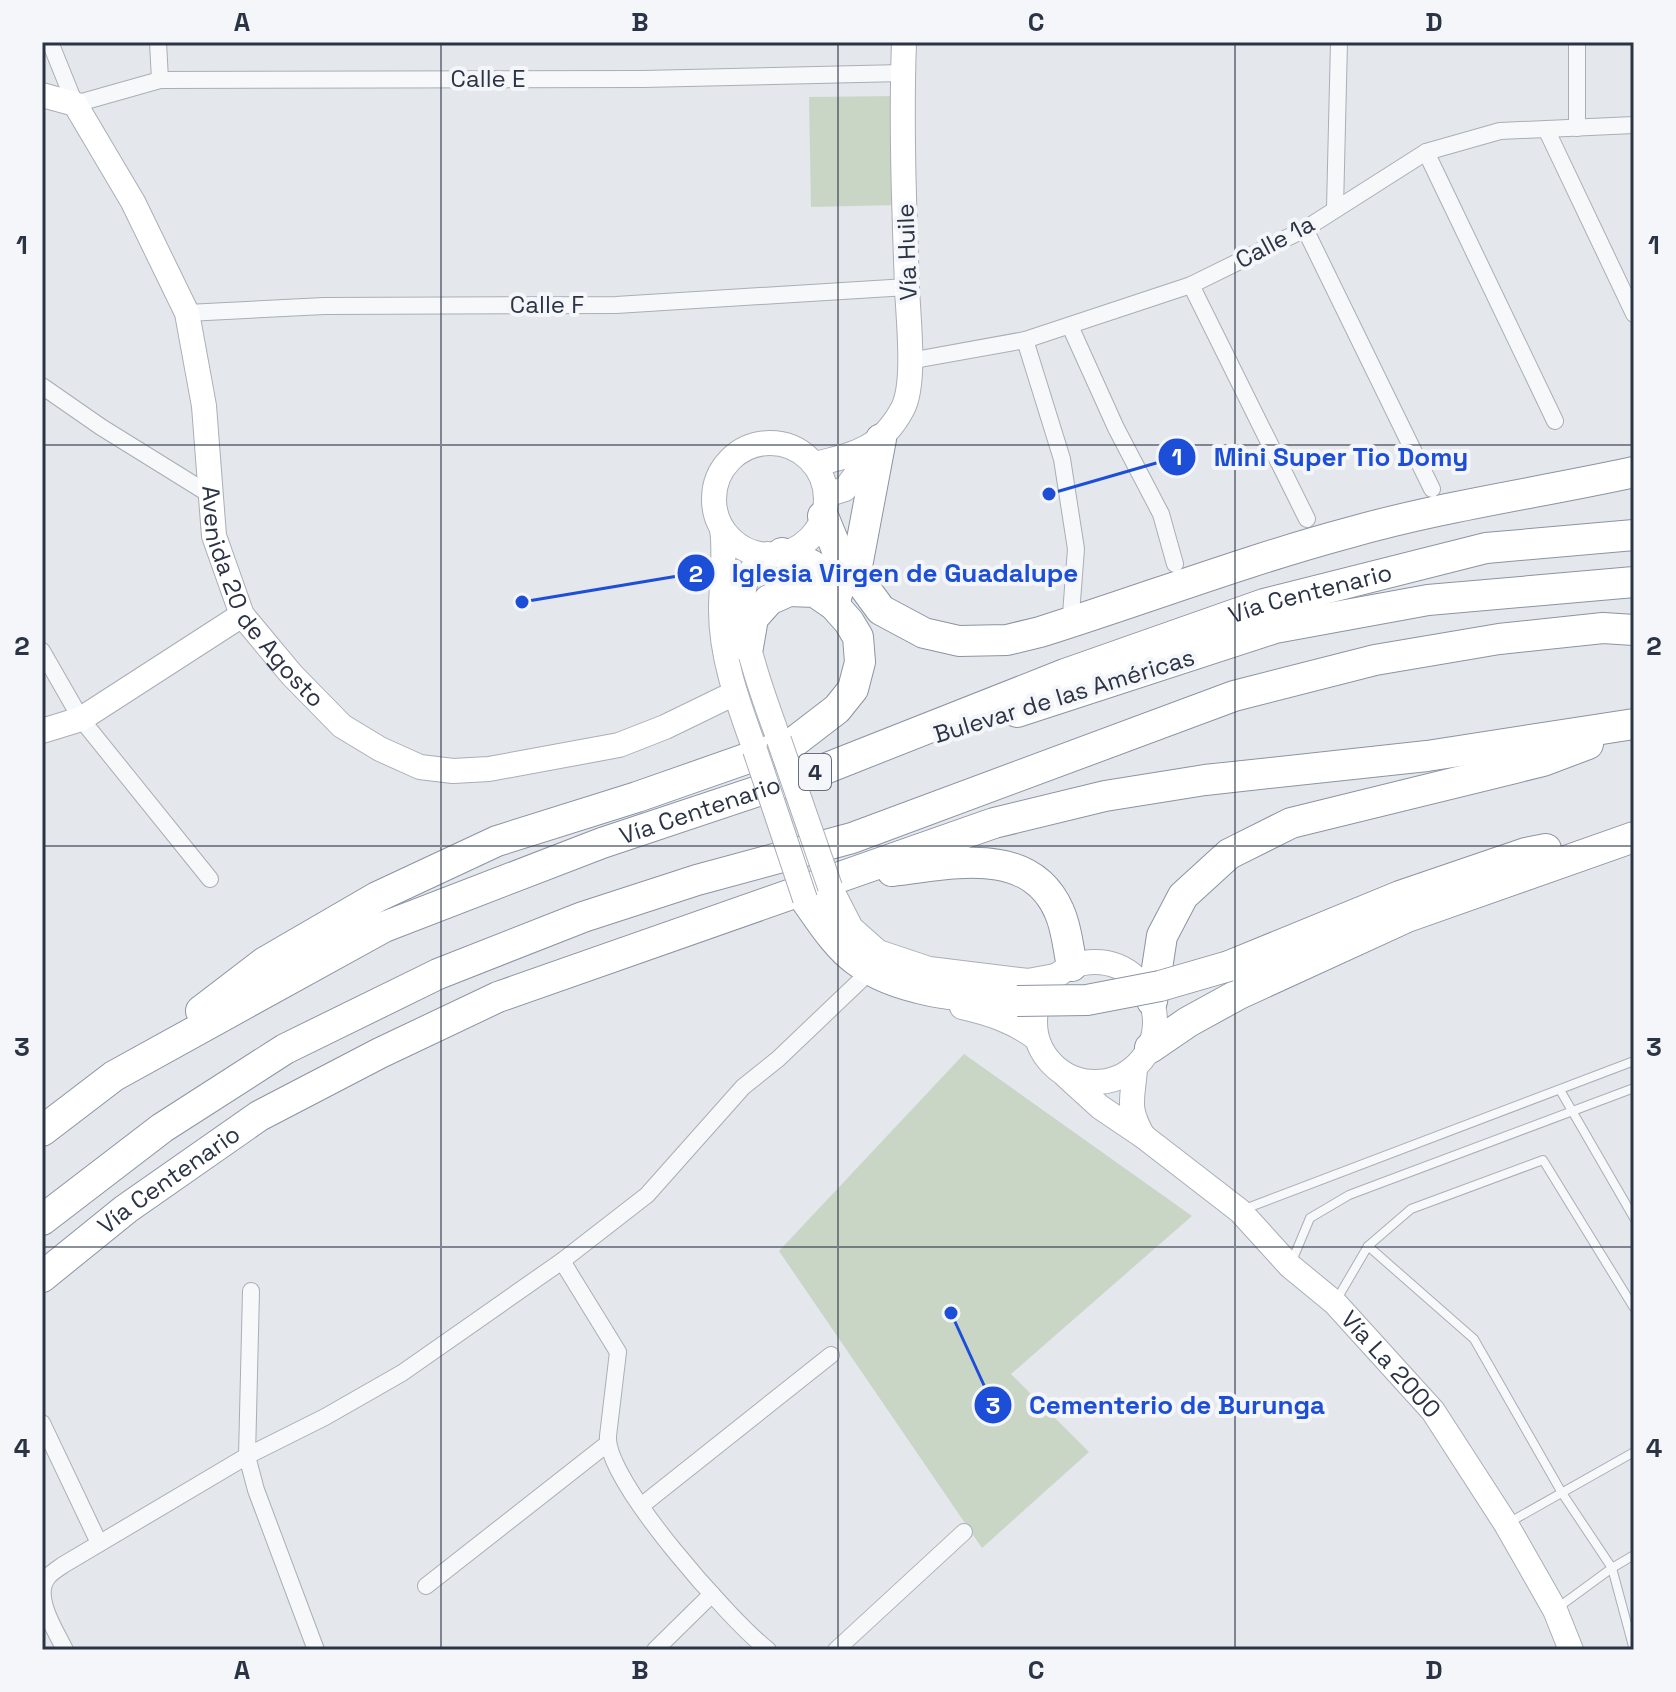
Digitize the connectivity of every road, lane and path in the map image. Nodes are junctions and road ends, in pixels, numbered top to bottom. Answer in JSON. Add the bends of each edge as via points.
{"nodes":[{"id":1,"x":50,"y":42,"type":"edge"},
{"id":2,"x":158,"y":42,"type":"edge"},
{"id":3,"x":904,"y":42,"type":"edge"},
{"id":4,"x":1339,"y":42,"type":"edge"},
{"id":5,"x":1577,"y":42,"type":"edge"},
{"id":6,"x":903,"y":73,"type":"junction"},
{"id":7,"x":160,"y":80,"type":"junction"},
{"id":8,"x":42,"y":95,"type":"edge"},
{"id":9,"x":75,"y":104,"type":"junction"},
{"id":10,"x":1634,"y":125,"type":"edge"},
{"id":11,"x":1577,"y":128,"type":"junction"},
{"id":12,"x":1547,"y":131,"type":"junction"},
{"id":13,"x":1426,"y":152,"type":"junction"},
{"id":14,"x":1335,"y":208,"type":"junction"},
{"id":15,"x":1305,"y":229,"type":"junction"},
{"id":16,"x":1191,"y":285,"type":"junction"},
{"id":17,"x":907,"y":287,"type":"junction"},
{"id":18,"x":187,"y":313,"type":"junction"},
{"id":19,"x":1634,"y":314,"type":"edge"},
{"id":20,"x":1070,"y":326,"type":"junction"},
{"id":21,"x":1025,"y":340,"type":"junction"},
{"id":22,"x":909,"y":361,"type":"junction"},
{"id":23,"x":42,"y":386,"type":"edge"},
{"id":24,"x":1555,"y":421,"type":"dead end"},
{"id":25,"x":875,"y":444,"type":"junction"},
{"id":26,"x":815,"y":464,"type":"junction"},
{"id":27,"x":1634,"y":472,"type":"edge"},
{"id":28,"x":1564,"y":487,"type":"junction"},
{"id":29,"x":1432,"y":489,"type":"dead end"},
{"id":30,"x":1634,"y":489,"type":"edge"},
{"id":31,"x":209,"y":494,"type":"junction"},
{"id":32,"x":825,"y":506,"type":"junction"},
{"id":33,"x":1307,"y":519,"type":"dead end"},
{"id":34,"x":722,"y":529,"type":"junction"},
{"id":35,"x":1634,"y":535,"type":"edge"},
{"id":36,"x":775,"y":554,"type":"junction"},
{"id":37,"x":1175,"y":564,"type":"dead end"},
{"id":38,"x":853,"y":574,"type":"junction"},
{"id":39,"x":1634,"y":582,"type":"edge"},
{"id":40,"x":834,"y":605,"type":"junction"},
{"id":41,"x":1071,"y":614,"type":"dead end"},
{"id":42,"x":242,"y":615,"type":"junction"},
{"id":43,"x":1634,"y":630,"type":"edge"},
{"id":44,"x":748,"y":647,"type":"junction"},
{"id":45,"x":42,"y":651,"type":"edge"},
{"id":46,"x":735,"y":693,"type":"junction"},
{"id":47,"x":81,"y":719,"type":"junction"},
{"id":48,"x":1634,"y":726,"type":"edge"},
{"id":49,"x":42,"y":731,"type":"edge"},
{"id":50,"x":827,"y":768,"type":"junction"},
{"id":51,"x":1634,"y":835,"type":"edge"},
{"id":52,"x":210,"y":879,"type":"dead end"},
{"id":53,"x":826,"y":887,"type":"junction"},
{"id":54,"x":1064,"y":971,"type":"junction"},
{"id":55,"x":865,"y":976,"type":"junction"},
{"id":56,"x":1152,"y":1001,"type":"junction"},
{"id":57,"x":1036,"y":1038,"type":"junction"},
{"id":58,"x":1143,"y":1058,"type":"junction"},
{"id":59,"x":1634,"y":1061,"type":"edge"},
{"id":60,"x":114,"y":1076,"type":"junction"},
{"id":61,"x":1066,"y":1076,"type":"junction"},
{"id":62,"x":1634,"y":1088,"type":"edge"},
{"id":63,"x":1560,"y":1090,"type":"junction"},
{"id":64,"x":1572,"y":1112,"type":"junction"},
{"id":65,"x":42,"y":1131,"type":"edge"},
{"id":66,"x":1143,"y":1136,"type":"junction"},
{"id":67,"x":1240,"y":1211,"type":"junction"},
{"id":68,"x":1634,"y":1218,"type":"edge"},
{"id":69,"x":42,"y":1220,"type":"edge"},
{"id":70,"x":1368,"y":1246,"type":"junction"},
{"id":71,"x":562,"y":1261,"type":"junction"},
{"id":72,"x":1290,"y":1266,"type":"junction"},
{"id":73,"x":42,"y":1277,"type":"edge"},
{"id":74,"x":251,"y":1291,"type":"dead end"},
{"id":75,"x":1335,"y":1303,"type":"junction"},
{"id":76,"x":1634,"y":1308,"type":"edge"},
{"id":77,"x":831,"y":1355,"type":"dead end"},
{"id":78,"x":42,"y":1423,"type":"edge"},
{"id":79,"x":607,"y":1444,"type":"junction"},
{"id":80,"x":1634,"y":1452,"type":"edge"},
{"id":81,"x":247,"y":1456,"type":"junction"},
{"id":82,"x":1562,"y":1493,"type":"junction"},
{"id":83,"x":641,"y":1506,"type":"junction"},
{"id":84,"x":1506,"y":1524,"type":"junction"},
{"id":85,"x":964,"y":1532,"type":"dead end"},
{"id":86,"x":99,"y":1543,"type":"junction"},
{"id":87,"x":1634,"y":1555,"type":"edge"},
{"id":88,"x":1612,"y":1568,"type":"junction"},
{"id":89,"x":426,"y":1586,"type":"dead end"},
{"id":90,"x":712,"y":1594,"type":"junction"},
{"id":91,"x":1555,"y":1610,"type":"junction"},
{"id":92,"x":65,"y":1650,"type":"edge"},
{"id":93,"x":316,"y":1650,"type":"edge"},
{"id":94,"x":655,"y":1650,"type":"edge"},
{"id":95,"x":768,"y":1650,"type":"edge"},
{"id":96,"x":836,"y":1650,"type":"edge"},
{"id":97,"x":1571,"y":1650,"type":"edge"},
{"id":98,"x":1634,"y":1650,"type":"edge"}],
"edges":[{"from":1,"to":9,"type":"street"},
{"from":2,"to":7,"type":"street"},
{"from":3,"to":6,"type":"street","name":"Vía Huile"},
{"from":4,"to":14,"type":"street"},
{"from":5,"to":11,"type":"street"},
{"from":6,"to":7,"type":"street","name":"Calle E"},
{"from":6,"to":17,"type":"street","name":"Vía Huile"},
{"from":7,"to":9,"type":"street","name":"Calle E"},
{"from":8,"to":9,"type":"street"},
{"from":9,"to":18,"type":"street","name":"Avenida 20 de Agosto","via":[[133,202]]},
{"from":10,"to":11,"type":"street","name":"Calle 1a"},
{"from":11,"to":12,"type":"street","name":"Calle 1a"},
{"from":12,"to":13,"type":"street","name":"Calle 1a","via":[[1500,131]]},
{"from":12,"to":19,"type":"street"},
{"from":13,"to":14,"type":"street","name":"Calle 1a"},
{"from":13,"to":24,"type":"street"},
{"from":14,"to":15,"type":"street","name":"Calle 1a"},
{"from":15,"to":16,"type":"street","name":"Calle 1a"},
{"from":15,"to":29,"type":"street"},
{"from":16,"to":20,"type":"street","name":"Calle 1a"},
{"from":16,"to":33,"type":"street"},
{"from":17,"to":18,"type":"street","name":"Calle F","via":[[616,305],[324,306]]},
{"from":17,"to":22,"type":"street","name":"Vía Huile"},
{"from":18,"to":31,"type":"street","name":"Avenida 20 de Agosto","via":[[204,406]]},
{"from":20,"to":21,"type":"street","name":"Calle 1a"},
{"from":20,"to":37,"type":"street","via":[[1161,514]]},
{"from":21,"to":22,"type":"street","name":"Calle 1a"},
{"from":21,"to":41,"type":"street","via":[[1062,459],[1076,549]]},
{"from":22,"to":25,"type":"street","name":"Vía Huile","via":[[904,407]]},
{"from":23,"to":31,"type":"street"},
{"from":25,"to":26,"type":"street"},
{"from":25,"to":32,"type":"street","name":"Vía Huile","via":[[845,489]]},
{"from":25,"to":38,"type":"highway","via":[[876,475]]},
{"from":26,"to":32,"type":"street"},
{"from":26,"to":34,"type":"street","via":[[783,444],[745,448],[719,474],[715,511]]},
{"from":27,"to":28,"type":"highway"},
{"from":28,"to":30,"type":"highway"},
{"from":28,"to":38,"type":"highway","via":[[1469,502],[1347,533],[1007,640],[959,641],[924,633],[881,610]]},
{"from":31,"to":42,"type":"street","name":"Avenida 20 de Agosto","via":[[214,536]]},
{"from":32,"to":36,"type":"street","via":[[814,533],[800,546]]},
{"from":32,"to":38,"type":"highway","via":[[837,550]]},
{"from":34,"to":36,"type":"street","via":[[750,551]]},
{"from":34,"to":46,"type":"street","via":[[721,611]]},
{"from":35,"to":50,"type":"highway","name":"Vía Centenario","number":"4","via":[[1486,548],[1264,604],[1065,674]]},
{"from":36,"to":40,"type":"highway","via":[[810,562],[830,578],[838,591]]},
{"from":36,"to":44,"type":"street","via":[[749,573],[744,590]]},
{"from":39,"to":50,"type":"highway","name":"Bulevar de las Américas","via":[[1428,600],[1275,628]]},
{"from":40,"to":44,"type":"highway","via":[[815,592],[789,591],[769,600],[753,618]]},
{"from":40,"to":60,"type":"highway","via":[[858,637],[860,662],[853,689],[831,715],[794,742],[497,841],[377,897],[265,962]]},
{"from":42,"to":46,"type":"street","name":"Avenida 20 de Agosto","via":[[342,726],[420,767],[489,769],[619,745]]},
{"from":42,"to":47,"type":"street"},
{"from":43,"to":69,"type":"highway","via":[[1603,628],[1499,639],[1375,660],[1234,696],[852,838],[583,917],[438,974],[285,1049],[162,1128]]},
{"from":44,"to":53,"type":"street","bridge":true},
{"from":45,"to":47,"type":"street"},
{"from":46,"to":53,"type":"street","bridge":true,"via":[[755,750]]},
{"from":47,"to":49,"type":"street"},
{"from":47,"to":52,"type":"street"},
{"from":48,"to":53,"type":"highway","name":"Vía Centenario","via":[[1105,796],[994,823]]},
{"from":48,"to":56,"type":"highway","via":[[1543,761],[1291,823],[1229,854],[1183,896],[1162,936]]},
{"from":50,"to":60,"type":"highway","name":"Vía Centenario","number":"4","via":[[602,843],[384,927]]},
{"from":51,"to":53,"type":"highway","bridge":true,"via":[[1526,853],[1400,896],[1229,966],[1087,1000],[972,997],[897,983],[856,961],[830,933]]},
{"from":51,"to":58,"type":"highway","via":[[1407,917],[1239,994],[1188,1022]]},
{"from":53,"to":54,"type":"street","via":[[851,928],[878,952],[929,969],[1028,981]]},
{"from":53,"to":54,"type":"highway","via":[[970,861],[1021,871],[1040,885],[1060,912]]},
{"from":53,"to":55,"type":"street","via":[[820,934],[845,964]]},
{"from":53,"to":73,"type":"highway","name":"Vía Centenario","via":[[498,997],[380,1053],[259,1116],[126,1209]]},
{"from":54,"to":56,"type":"street","via":[[1091,962],[1110,963],[1128,971]]},
{"from":54,"to":57,"type":"street","via":[[1041,994],[1034,1015]]},
{"from":55,"to":57,"type":"street","via":[[910,995],[990,1013]]},
{"from":55,"to":71,"type":"street","via":[[743,1087],[647,1195]]},
{"from":56,"to":58,"type":"street","via":[[1156,1025]]},
{"from":57,"to":61,"type":"street","via":[[1047,1060]]},
{"from":58,"to":61,"type":"street","via":[[1114,1080],[1089,1083]]},
{"from":58,"to":66,"type":"street","via":[[1131,1102],[1132,1118]]},
{"from":59,"to":63,"type":"lane"},
{"from":60,"to":65,"type":"highway","name":"Vía Centenario","number":"4"},
{"from":61,"to":66,"type":"street","name":"Vía La 2000"},
{"from":62,"to":64,"type":"lane"},
{"from":63,"to":64,"type":"lane"},
{"from":63,"to":67,"type":"lane"},
{"from":64,"to":68,"type":"lane"},
{"from":64,"to":72,"type":"lane","via":[[1349,1195],[1310,1218]]},
{"from":66,"to":67,"type":"street","name":"Vía La 2000"},
{"from":67,"to":72,"type":"street","name":"Vía La 2000"},
{"from":70,"to":75,"type":"lane"},
{"from":70,"to":76,"type":"lane","via":[[1411,1209],[1543,1160]]},
{"from":70,"to":82,"type":"lane","via":[[1474,1339]]},
{"from":71,"to":79,"type":"street","via":[[618,1352]]},
{"from":71,"to":81,"type":"street","via":[[402,1373]]},
{"from":72,"to":75,"type":"street","name":"Vía La 2000"},
{"from":74,"to":81,"type":"street"},
{"from":75,"to":84,"type":"street","name":"Vía La 2000","via":[[1433,1411]]},
{"from":77,"to":83,"type":"street"},
{"from":78,"to":86,"type":"street"},
{"from":79,"to":83,"type":"street"},
{"from":79,"to":89,"type":"street"},
{"from":80,"to":82,"type":"lane"},
{"from":81,"to":86,"type":"street"},
{"from":81,"to":93,"type":"street"},
{"from":82,"to":84,"type":"lane"},
{"from":82,"to":88,"type":"lane"},
{"from":83,"to":90,"type":"street"},
{"from":84,"to":91,"type":"street","name":"Vía La 2000"},
{"from":85,"to":96,"type":"street"},
{"from":86,"to":92,"type":"street","via":[[46,1578],[44,1602]]},
{"from":87,"to":88,"type":"lane"},
{"from":88,"to":91,"type":"lane"},
{"from":88,"to":98,"type":"lane"},
{"from":90,"to":94,"type":"street"},
{"from":90,"to":95,"type":"street"},
{"from":91,"to":97,"type":"street","name":"Vía La 2000"}]}
